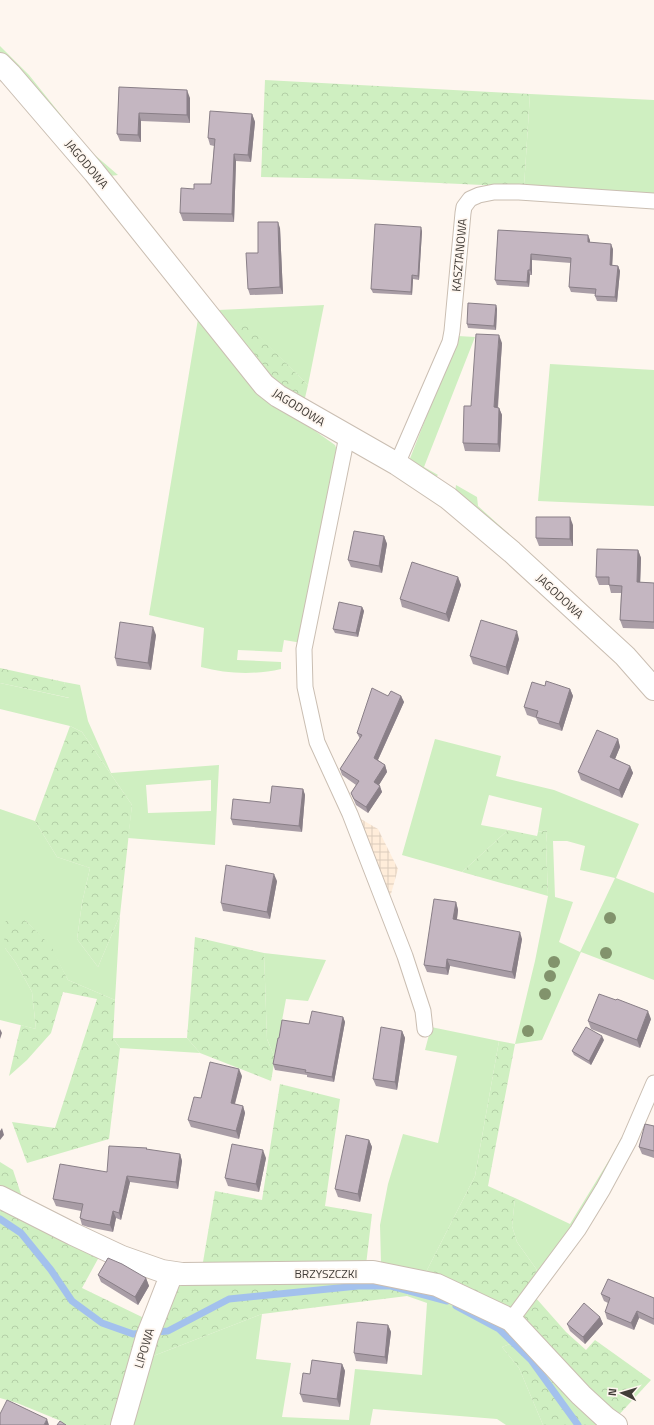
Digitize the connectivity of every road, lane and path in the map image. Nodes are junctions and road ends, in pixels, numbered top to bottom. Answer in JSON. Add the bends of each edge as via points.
{"nodes":[{"id":1,"x":0,"y":64,"type":"edge"},
{"id":2,"x":654,"y":201,"type":"edge"},
{"id":3,"x":347,"y":436,"type":"junction"},
{"id":4,"x":397,"y":464,"type":"junction"},
{"id":5,"x":654,"y":689,"type":"edge"},
{"id":6,"x":426,"y":1029,"type":"dead end"},
{"id":7,"x":654,"y":1083,"type":"edge"},
{"id":8,"x":0,"y":1196,"type":"edge"},
{"id":9,"x":172,"y":1273,"type":"junction"},
{"id":10,"x":511,"y":1320,"type":"junction"},
{"id":11,"x":122,"y":1425,"type":"edge"},
{"id":12,"x":616,"y":1425,"type":"edge"}],
"edges":[{"from":1,"to":3,"type":"street","name":"JAGODOWA","via":[[94,172],[264,385],[278,396]]},
{"from":2,"to":4,"type":"lane","name":"KASZTANOWA","via":[[519,192],[486,193],[470,199],[462,213],[450,342]]},
{"from":3,"to":4,"type":"street","name":"JAGODOWA"},
{"from":3,"to":6,"type":"lane","via":[[304,649],[306,687],[317,742],[350,814],[405,956],[423,1011]]},
{"from":4,"to":5,"type":"street","name":"JAGODOWA","via":[[448,498],[489,532],[625,656]]},
{"from":7,"to":10,"type":"lane","via":[[629,1141],[603,1189],[578,1230]]},
{"from":8,"to":9,"type":"street","name":"BRZYSZCZKI","via":[[122,1257]]},
{"from":9,"to":10,"type":"street","name":"BRZYSZCZKI","via":[[373,1272],[437,1285]]},
{"from":9,"to":11,"type":"street","name":"LIPOWA","via":[[147,1337]]},
{"from":10,"to":12,"type":"street","name":"BRZYSZCZKI","via":[[581,1395]]}]}
